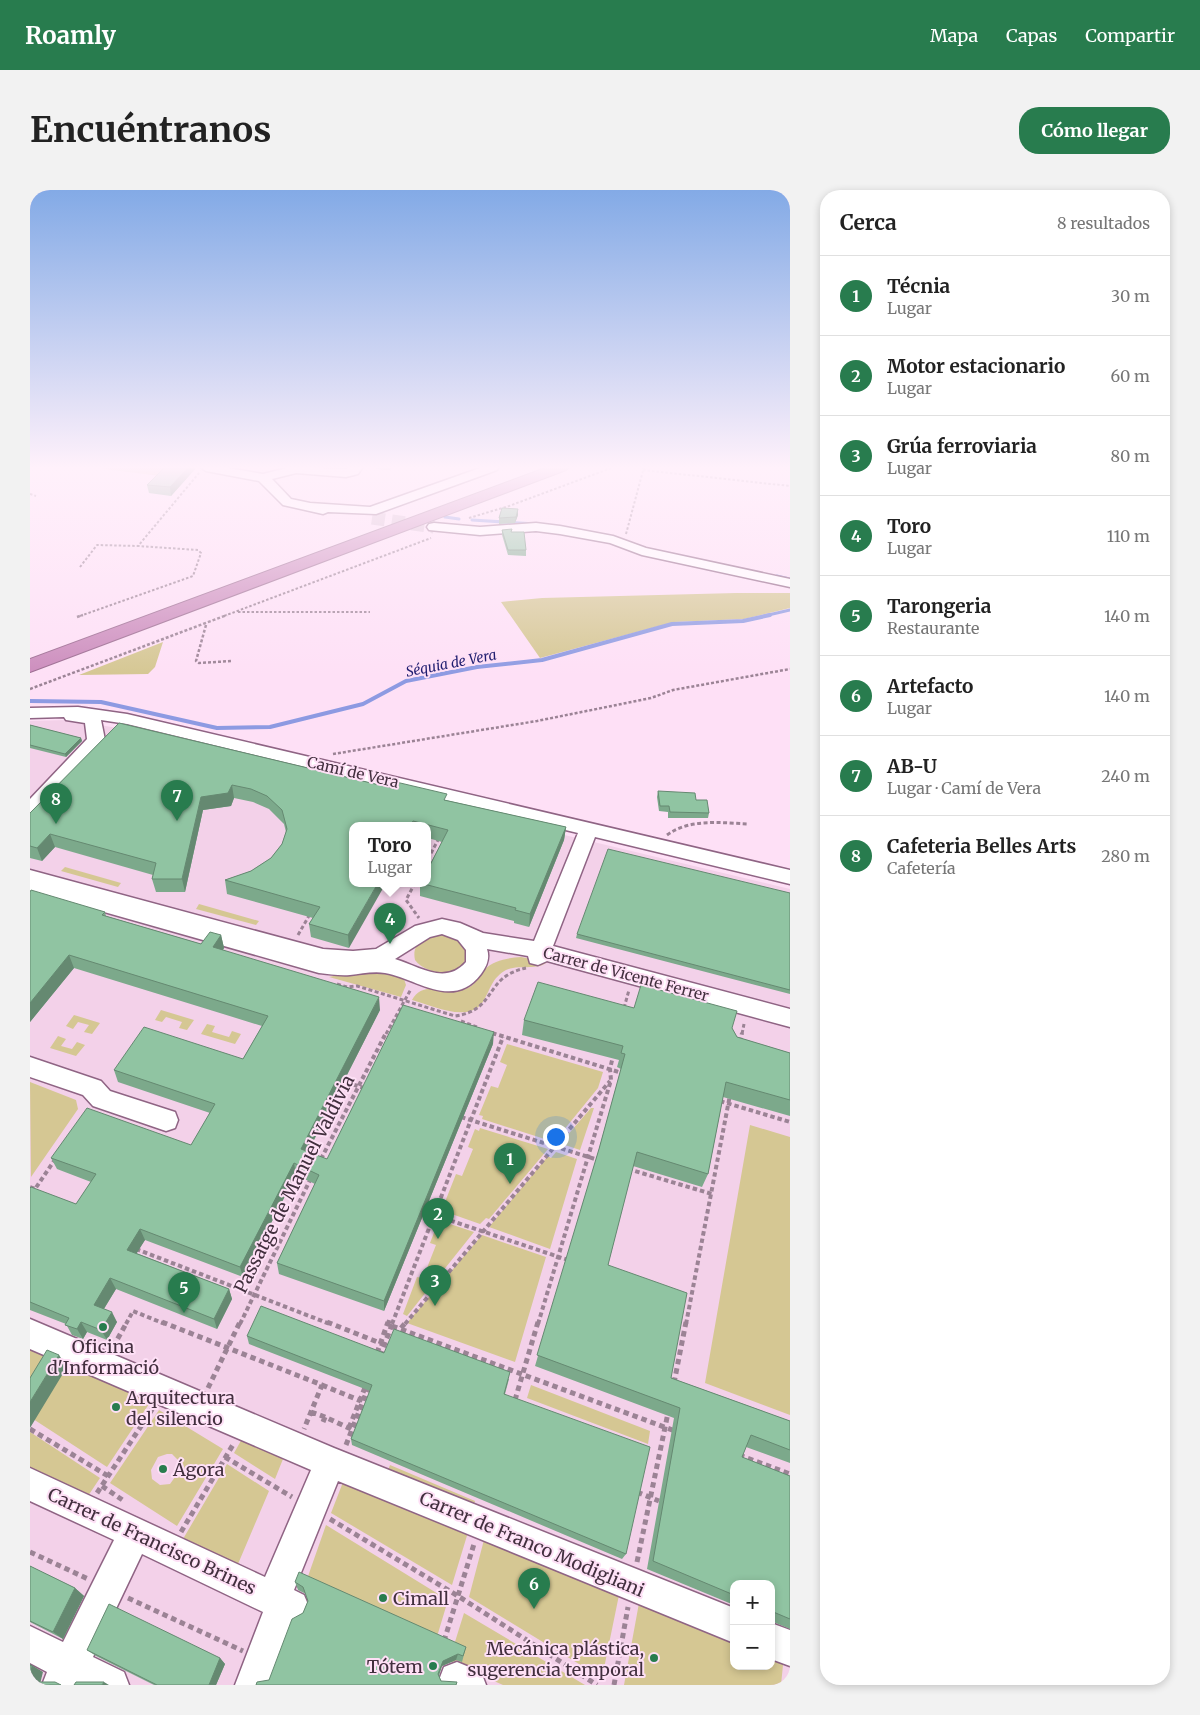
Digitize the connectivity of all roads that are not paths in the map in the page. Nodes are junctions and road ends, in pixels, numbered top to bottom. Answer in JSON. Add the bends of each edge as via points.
{"nodes":[{"id":1,"x":340,"y":537,"type":"edge"},
{"id":2,"x":375,"y":537,"type":"tunnel mouth"},
{"id":3,"x":593,"y":537,"type":"edge"},
{"id":4,"x":309,"y":548,"type":"junction"},
{"id":5,"x":790,"y":582,"type":"edge"},
{"id":6,"x":81,"y":622,"type":"road end"},
{"id":7,"x":30,"y":654,"type":"edge"},
{"id":8,"x":30,"y":666,"type":"edge"},
{"id":9,"x":31,"y":713,"type":"edge"},
{"id":10,"x":127,"y":719,"type":"junction"},
{"id":11,"x":94,"y":724,"type":"junction"},
{"id":12,"x":30,"y":810,"type":"edge"},
{"id":13,"x":589,"y":829,"type":"junction"},
{"id":14,"x":30,"y":877,"type":"edge"},
{"id":15,"x":790,"y":877,"type":"edge"},
{"id":16,"x":30,"y":884,"type":"edge"},
{"id":17,"x":463,"y":933,"type":"junction"},
{"id":18,"x":408,"y":939,"type":"junction"},
{"id":19,"x":538,"y":958,"type":"junction"},
{"id":20,"x":471,"y":971,"type":"junction"},
{"id":21,"x":418,"y":976,"type":"junction"},
{"id":22,"x":790,"y":1018,"type":"edge"},
{"id":23,"x":790,"y":1025,"type":"edge"},
{"id":24,"x":30,"y":1067,"type":"edge"},
{"id":25,"x":166,"y":1120,"type":"dead end"},
{"id":26,"x":30,"y":1334,"type":"edge"},
{"id":27,"x":334,"y":1464,"type":"junction"},
{"id":28,"x":30,"y":1484,"type":"edge"},
{"id":29,"x":136,"y":1534,"type":"junction"},
{"id":30,"x":283,"y":1603,"type":"junction"},
{"id":31,"x":731,"y":1625,"type":"edge"},
{"id":32,"x":775,"y":1642,"type":"edge"},
{"id":33,"x":30,"y":1644,"type":"edge"},
{"id":34,"x":790,"y":1648,"type":"edge"},
{"id":35,"x":65,"y":1675,"type":"edge"},
{"id":36,"x":111,"y":1685,"type":"edge"},
{"id":37,"x":253,"y":1685,"type":"edge"}],
"edges":[{"from":1,"to":4,"type":"highway"},
{"from":2,"to":8,"type":"highway"},
{"from":3,"to":5,"type":"street","via":[[642,551]]},
{"from":4,"to":6,"type":"highway","via":[[297,549]]},
{"from":4,"to":7,"type":"highway","via":[[305,553]]},
{"from":9,"to":10,"type":"street","name":"Camí de Vera","via":[[78,712]]},
{"from":9,"to":11,"type":"street","via":[[86,717]]},
{"from":10,"to":11,"type":"street","via":[[102,719]]},
{"from":10,"to":13,"type":"street","name":"Camí de Vera"},
{"from":11,"to":12,"type":"street","via":[[94,744]]},
{"from":13,"to":15,"type":"street","name":"Camí de Vera"},
{"from":13,"to":19,"type":"street"},
{"from":14,"to":18,"type":"street","via":[[323,957],[371,958],[396,949]]},
{"from":16,"to":21,"type":"street","via":[[319,965],[386,964]]},
{"from":17,"to":18,"type":"street","via":[[452,928],[427,928]]},
{"from":17,"to":19,"type":"street","name":"Carrer de Vicente Ferrer"},
{"from":17,"to":20,"type":"street","via":[[472,940],[478,956]]},
{"from":18,"to":21,"type":"street","via":[[403,957],[406,966]]},
{"from":19,"to":20,"type":"street","name":"Carrer de Vicente Ferrer","via":[[507,954]]},
{"from":19,"to":22,"type":"street","name":"Carrer de Vicente Ferrer"},
{"from":19,"to":23,"type":"street","name":"Carrer de Vicente Ferrer","via":[[629,990]]},
{"from":20,"to":21,"type":"street","via":[[452,981],[428,981]]},
{"from":24,"to":25,"type":"street","via":[[92,1088],[102,1099]]},
{"from":26,"to":27,"type":"street","name":"Carrer de Franco Modigliani"},
{"from":27,"to":30,"type":"street","via":[[311,1508]]},
{"from":27,"to":31,"type":"street","name":"Carrer de Franco Modigliani"},
{"from":28,"to":29,"type":"street","name":"Carrer de Francisco Brines"},
{"from":29,"to":30,"type":"street","name":"Carrer de Francisco Brines"},
{"from":29,"to":35,"type":"street"},
{"from":30,"to":37,"type":"street"},
{"from":32,"to":34,"type":"street"},
{"from":33,"to":35,"type":"street"},
{"from":35,"to":36,"type":"street"}]}
